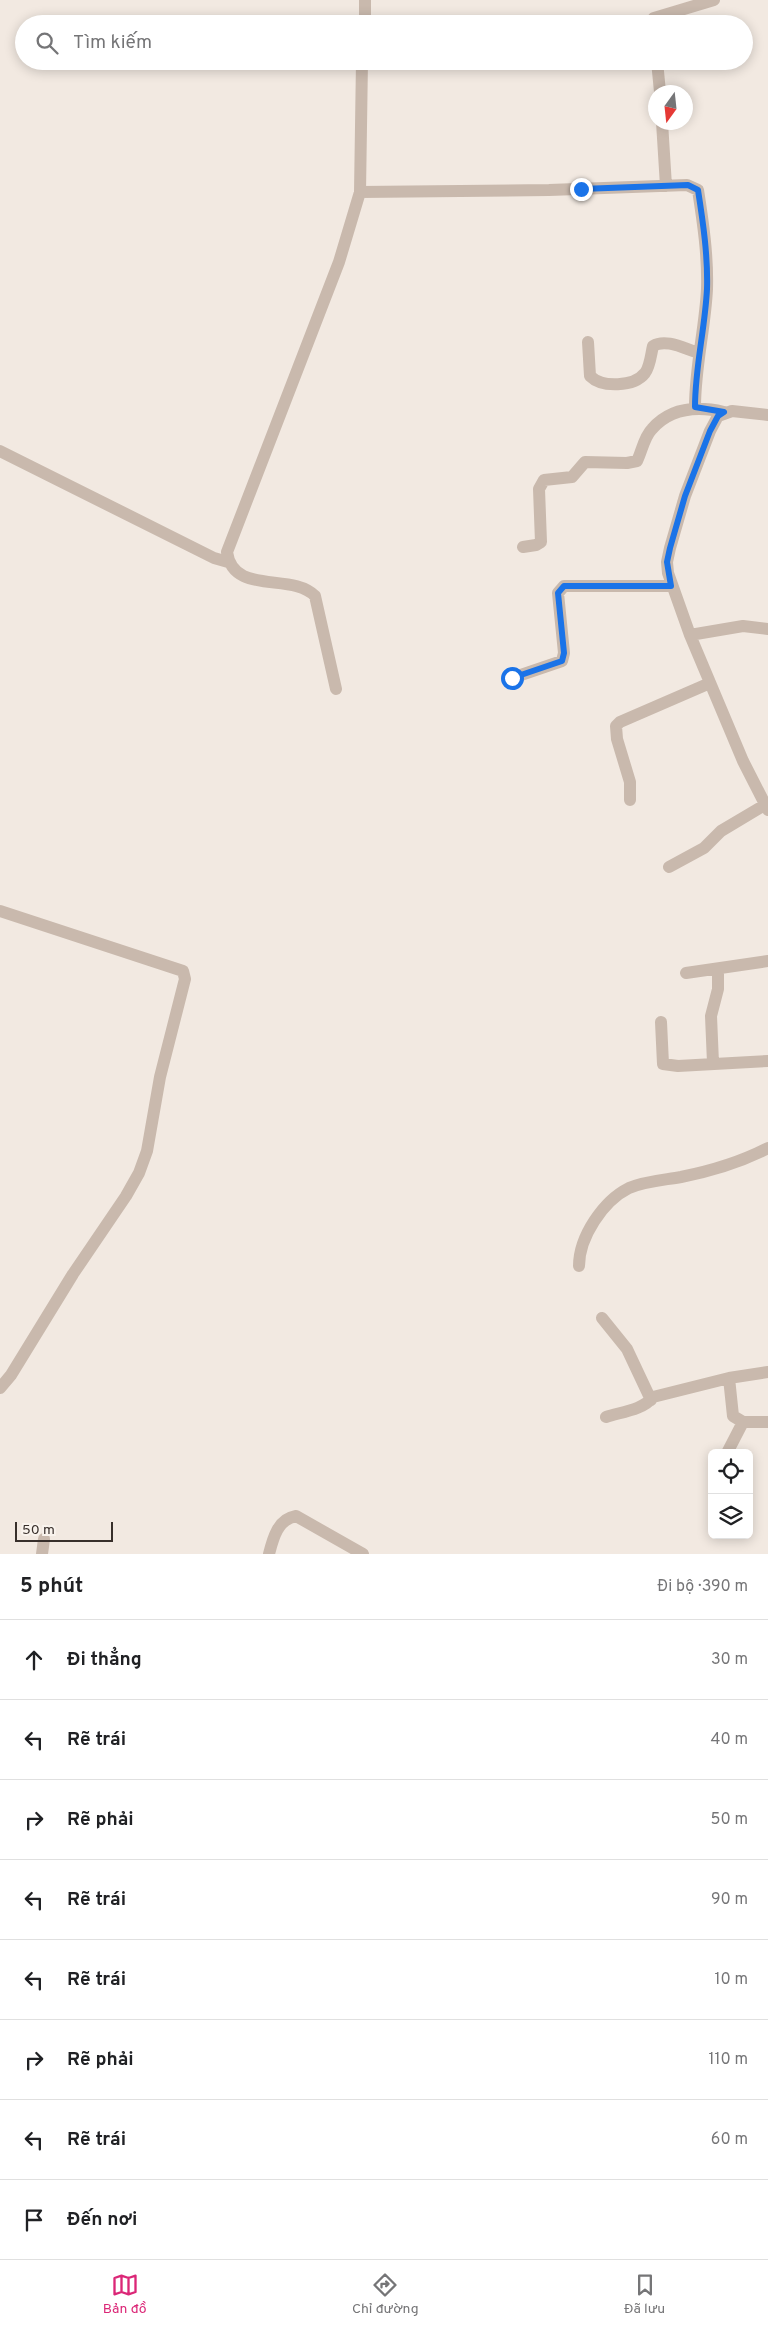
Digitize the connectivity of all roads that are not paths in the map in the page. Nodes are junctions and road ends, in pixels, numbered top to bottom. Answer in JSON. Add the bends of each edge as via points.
{"nodes":[{"id":1,"x":365,"y":0,"type":"edge"},
{"id":2,"x":714,"y":0,"type":"edge"},
{"id":3,"x":364,"y":15,"type":"edge"},
{"id":4,"x":664,"y":15,"type":"edge"},
{"id":5,"x":362,"y":70,"type":"edge"},
{"id":6,"x":659,"y":70,"type":"edge"},
{"id":7,"x":660,"y":85,"type":"edge"},
{"id":8,"x":662,"y":130,"type":"edge"},
{"id":9,"x":666,"y":186,"type":"junction"},
{"id":10,"x":360,"y":192,"type":"junction"},
{"id":11,"x":588,"y":342,"type":"dead end"},
{"id":12,"x":699,"y":353,"type":"junction"},
{"id":13,"x":695,"y":407,"type":"junction"},
{"id":14,"x":724,"y":412,"type":"junction"},
{"id":15,"x":768,"y":415,"type":"edge"},
{"id":16,"x":0,"y":451,"type":"edge"},
{"id":17,"x":523,"y":547,"type":"dead end"},
{"id":18,"x":228,"y":562,"type":"junction"},
{"id":19,"x":671,"y":586,"type":"junction"},
{"id":20,"x":768,"y":629,"type":"edge"},
{"id":21,"x":690,"y":635,"type":"junction"},
{"id":22,"x":512,"y":678,"type":"dead end"},
{"id":23,"x":710,"y":683,"type":"junction"},
{"id":24,"x":336,"y":689,"type":"dead end"},
{"id":25,"x":630,"y":800,"type":"dead end"},
{"id":26,"x":767,"y":806,"type":"edge"},
{"id":27,"x":669,"y":867,"type":"dead end"},
{"id":28,"x":0,"y":911,"type":"edge"},
{"id":29,"x":768,"y":961,"type":"edge"},
{"id":30,"x":718,"y":969,"type":"junction"},
{"id":31,"x":686,"y":973,"type":"dead end"},
{"id":32,"x":661,"y":1022,"type":"dead end"},
{"id":33,"x":768,"y":1061,"type":"edge"},
{"id":34,"x":712,"y":1063,"type":"junction"},
{"id":35,"x":768,"y":1148,"type":"edge"},
{"id":36,"x":580,"y":1266,"type":"dead end"},
{"id":37,"x":602,"y":1318,"type":"dead end"},
{"id":38,"x":768,"y":1372,"type":"edge"},
{"id":39,"x":729,"y":1378,"type":"junction"},
{"id":40,"x":0,"y":1388,"type":"edge"},
{"id":41,"x":651,"y":1400,"type":"junction"},
{"id":42,"x":606,"y":1417,"type":"dead end"},
{"id":43,"x":743,"y":1422,"type":"junction"},
{"id":44,"x":768,"y":1422,"type":"edge"},
{"id":45,"x":729,"y":1449,"type":"edge"},
{"id":46,"x":44,"y":1539,"type":"dead end"},
{"id":47,"x":42,"y":1554,"type":"edge"},
{"id":48,"x":269,"y":1554,"type":"edge"},
{"id":49,"x":363,"y":1554,"type":"edge"}],
"edges":[{"from":1,"to":3,"type":"street"},
{"from":2,"to":4,"type":"street"},
{"from":5,"to":10,"type":"street"},
{"from":6,"to":7,"type":"street"},
{"from":8,"to":9,"type":"street"},
{"from":9,"to":10,"type":"street"},
{"from":9,"to":12,"type":"street","via":[[688,185],[698,190],[707,272]]},
{"from":10,"to":18,"type":"street","via":[[339,262],[254,476],[227,552]]},
{"from":11,"to":12,"type":"street","via":[[590,376],[608,384],[640,378],[647,371],[652,346],[656,344],[665,343]]},
{"from":12,"to":13,"type":"street"},
{"from":13,"to":14,"type":"street"},
{"from":13,"to":17,"type":"street","via":[[676,412],[651,430],[637,461],[585,462],[572,477],[544,480],[539,489],[541,542]]},
{"from":14,"to":15,"type":"street"},
{"from":14,"to":19,"type":"street","via":[[710,431],[676,526],[667,562]]},
{"from":16,"to":18,"type":"street","via":[[214,558]]},
{"from":18,"to":24,"type":"street","via":[[241,575],[304,588],[315,596]]},
{"from":19,"to":21,"type":"street"},
{"from":19,"to":22,"type":"street","via":[[564,586],[558,593],[562,661]]},
{"from":20,"to":21,"type":"street","via":[[743,626]]},
{"from":21,"to":23,"type":"street"},
{"from":23,"to":25,"type":"street","via":[[616,726],[630,782]]},
{"from":23,"to":26,"type":"street","via":[[743,761]]},
{"from":26,"to":27,"type":"street","via":[[721,831],[704,848]]},
{"from":28,"to":40,"type":"street","via":[[183,971],[186,979],[160,1076],[147,1151],[139,1173]]},
{"from":29,"to":30,"type":"street"},
{"from":30,"to":31,"type":"street"},
{"from":30,"to":34,"type":"street","via":[[718,989],[711,1016]]},
{"from":32,"to":34,"type":"street","via":[[663,1064]]},
{"from":33,"to":34,"type":"street"},
{"from":35,"to":36,"type":"street","via":[[727,1165],[628,1189],[594,1221],[579,1253]]},
{"from":37,"to":41,"type":"street","via":[[627,1349]]},
{"from":38,"to":39,"type":"street"},
{"from":39,"to":41,"type":"street"},
{"from":39,"to":43,"type":"street","via":[[733,1416]]},
{"from":41,"to":42,"type":"street"},
{"from":43,"to":44,"type":"street"},
{"from":43,"to":45,"type":"street"},
{"from":46,"to":47,"type":"street"},
{"from":48,"to":49,"type":"street","via":[[280,1525],[288,1517],[296,1516]]}]}
